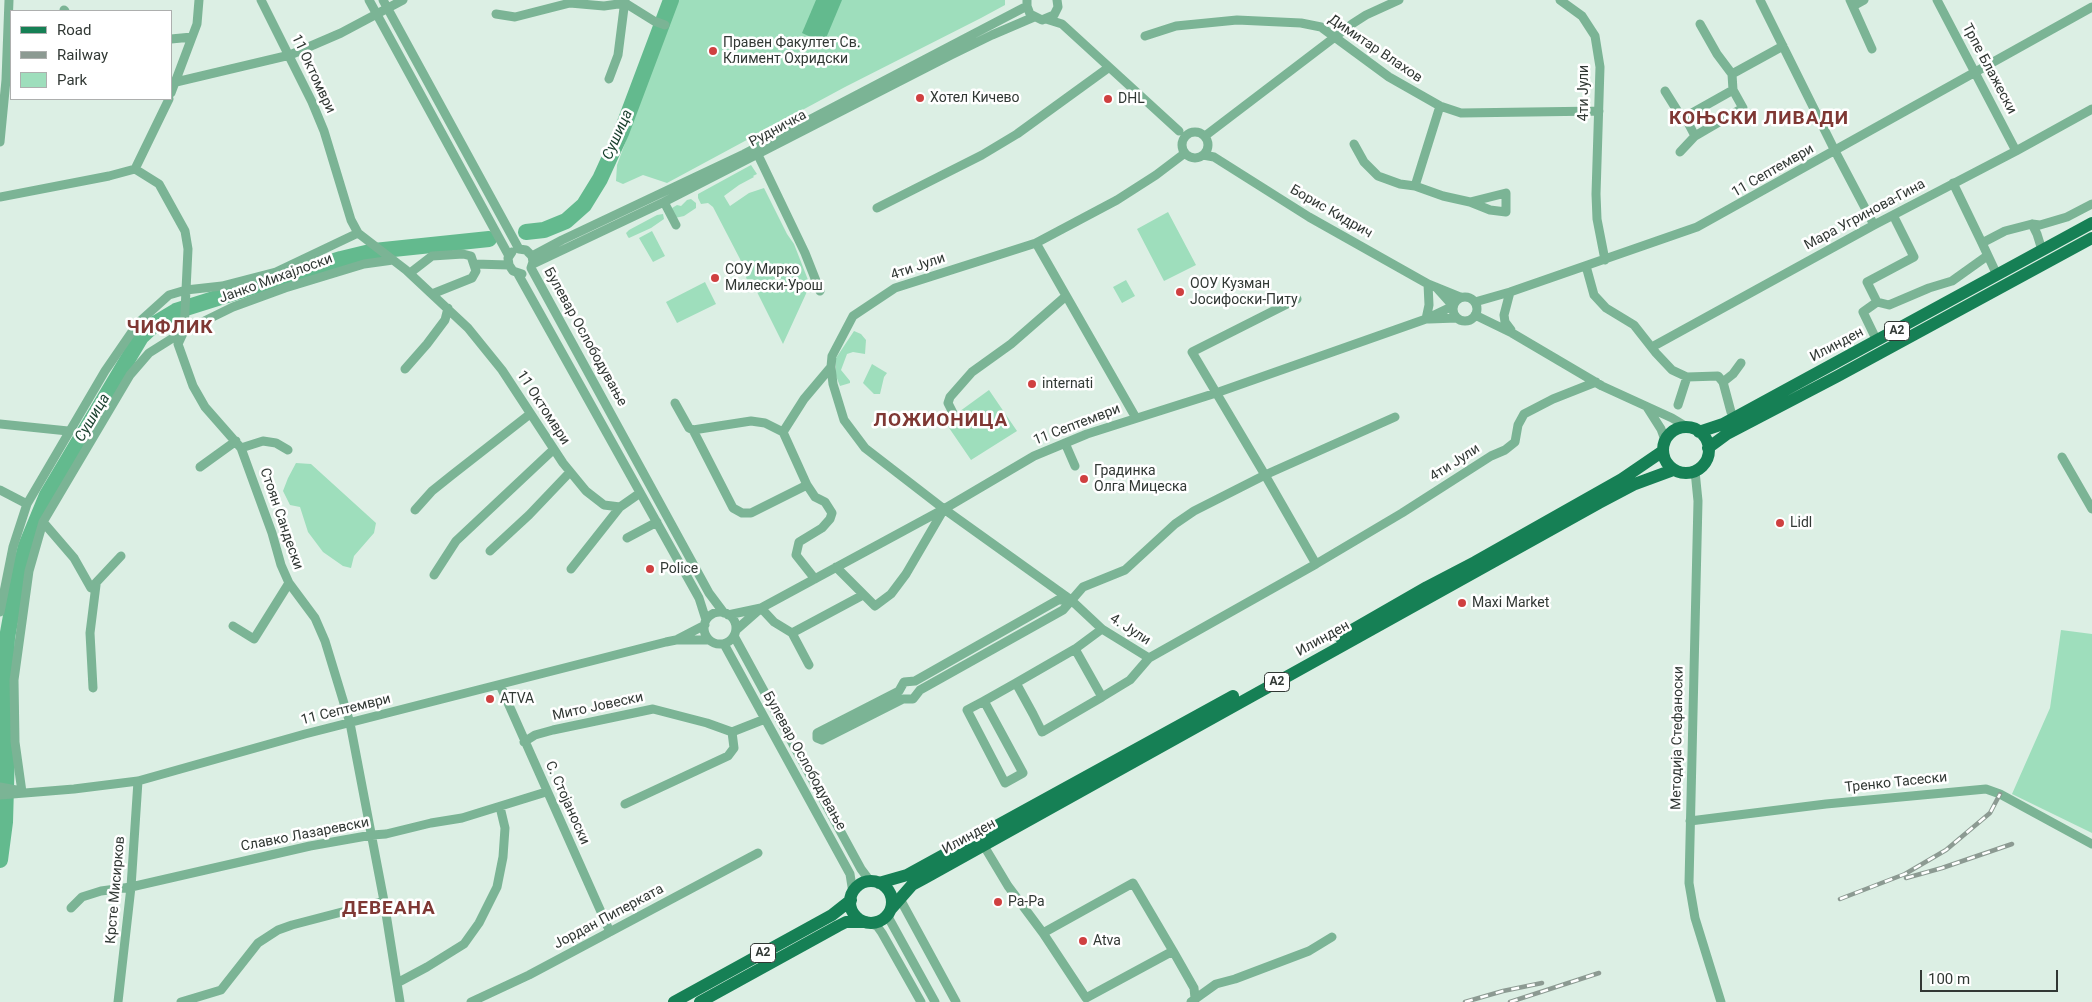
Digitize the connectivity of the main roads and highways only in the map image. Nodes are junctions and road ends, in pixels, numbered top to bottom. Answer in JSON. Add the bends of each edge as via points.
{"nodes":[{"id":1,"x":2092,"y":223,"type":"edge"},
{"id":2,"x":2092,"y":238,"type":"edge"},
{"id":3,"x":1693,"y":430,"type":"junction"},
{"id":4,"x":1664,"y":446,"type":"junction"},
{"id":5,"x":1708,"y":448,"type":"junction"},
{"id":6,"x":1674,"y":470,"type":"junction"},
{"id":7,"x":874,"y":882,"type":"junction"},
{"id":8,"x":852,"y":896,"type":"junction"},
{"id":9,"x":889,"y":912,"type":"junction"},
{"id":10,"x":866,"y":922,"type":"junction"},
{"id":11,"x":674,"y":1002,"type":"edge"},
{"id":12,"x":700,"y":1002,"type":"edge"}],
"edges":[{"from":1,"to":3,"type":"main road","name":"Илинден","number":"A2","via":[[1723,424]]},
{"from":2,"to":5,"type":"main road","name":"Илинден","number":"A2","via":[[1728,433]]},
{"from":3,"to":4,"type":"main road","name":"Илинден","number":"A2","via":[[1674,430]]},
{"from":3,"to":5,"type":"main road","via":[[1704,436]]},
{"from":4,"to":6,"type":"main road","via":[[1668,465]]},
{"from":4,"to":7,"type":"main road","name":"Илинден","number":"A2","via":[[1644,466],[1552,519],[988,832],[907,875]]},
{"from":5,"to":6,"type":"main road","name":"Илинден","number":"A2","via":[[1706,461],[1696,471]]},
{"from":6,"to":9,"type":"main road","name":"Илинден","number":"A2","via":[[1599,503],[912,885]]},
{"from":7,"to":8,"type":"main road","name":"Илинден","number":"A2","via":[[860,885]]},
{"from":7,"to":9,"type":"main road","via":[[888,890],[891,896]]},
{"from":8,"to":10,"type":"main road","via":[[851,906],[856,916]]},
{"from":8,"to":11,"type":"main road","name":"Илинден","number":"A2","via":[[832,915]]},
{"from":9,"to":10,"type":"main road","number":"A2","via":[[880,921]]},
{"from":10,"to":12,"type":"main road","number":"A2","via":[[846,922]]}]}
